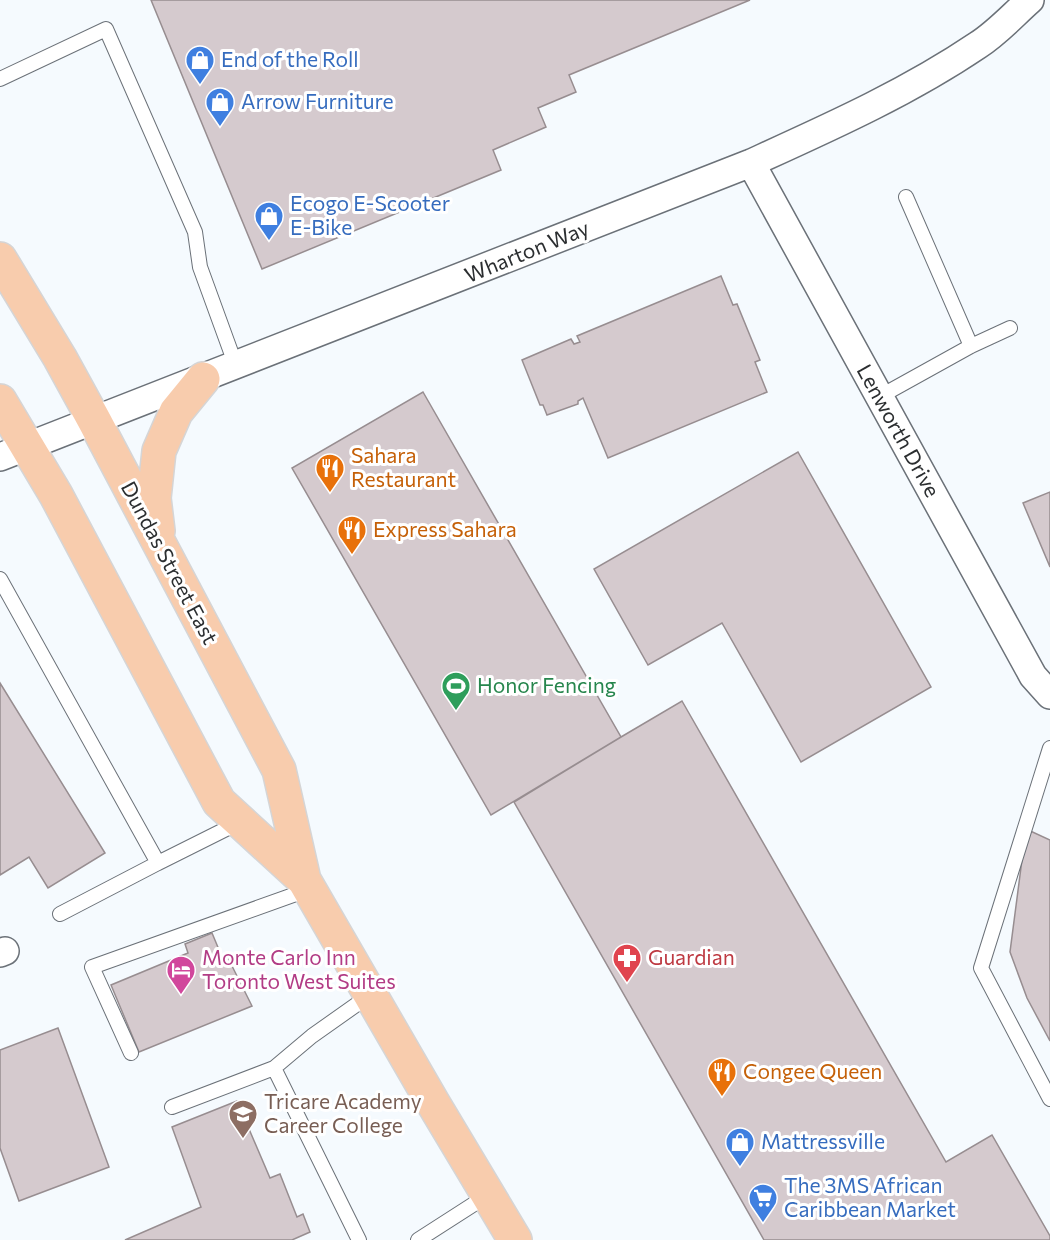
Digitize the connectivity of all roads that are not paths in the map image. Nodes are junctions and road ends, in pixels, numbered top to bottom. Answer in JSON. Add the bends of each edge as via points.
{"nodes":[{"id":1,"x":1030,"y":0,"type":"edge"},
{"id":2,"x":0,"y":79,"type":"edge"},
{"id":3,"x":751,"y":163,"type":"junction"},
{"id":4,"x":906,"y":197,"type":"dead end"},
{"id":5,"x":0,"y":259,"type":"edge"},
{"id":6,"x":1010,"y":328,"type":"dead end"},
{"id":7,"x":971,"y":346,"type":"junction"},
{"id":8,"x":236,"y":366,"type":"junction"},
{"id":9,"x":203,"y":379,"type":"junction"},
{"id":10,"x":879,"y":397,"type":"junction"},
{"id":11,"x":0,"y":401,"type":"edge"},
{"id":12,"x":94,"y":420,"type":"junction"},
{"id":13,"x":13,"y":452,"type":"edge"},
{"id":14,"x":159,"y":545,"type":"junction"},
{"id":15,"x":0,"y":579,"type":"edge"},
{"id":16,"x":1050,"y":695,"type":"edge"},
{"id":17,"x":1050,"y":748,"type":"edge"},
{"id":18,"x":240,"y":822,"type":"junction"},
{"id":19,"x":158,"y":863,"type":"junction"},
{"id":20,"x":307,"y":885,"type":"junction"},
{"id":21,"x":60,"y":914,"type":"dead end"},
{"id":22,"x":370,"y":995,"type":"junction"},
{"id":23,"x":131,"y":1053,"type":"dead end"},
{"id":24,"x":274,"y":1068,"type":"junction"},
{"id":25,"x":1050,"y":1099,"type":"edge"},
{"id":26,"x":172,"y":1107,"type":"dead end"},
{"id":27,"x":488,"y":1195,"type":"junction"},
{"id":28,"x":359,"y":1240,"type":"edge"},
{"id":29,"x":418,"y":1240,"type":"edge"},
{"id":30,"x":515,"y":1240,"type":"edge"}],
"edges":[{"from":1,"to":3,"type":"street","name":"Wharton Way","via":[[980,44],[923,79],[864,112]]},
{"from":2,"to":8,"type":"lane","via":[[106,29],[195,232],[200,267]]},
{"from":3,"to":8,"type":"street","name":"Wharton Way"},
{"from":3,"to":10,"type":"street","name":"Lenworth Drive"},
{"from":4,"to":7,"type":"lane"},
{"from":5,"to":12,"type":"main road","name":"Dundas Street East"},
{"from":6,"to":7,"type":"lane"},
{"from":7,"to":10,"type":"lane"},
{"from":8,"to":9,"type":"street","name":"Wharton Way"},
{"from":9,"to":12,"type":"street","name":"Wharton Way"},
{"from":9,"to":14,"type":"main road","via":[[176,412],[159,451],[154,498]]},
{"from":10,"to":16,"type":"street","name":"Lenworth Drive","via":[[1033,676]]},
{"from":11,"to":13,"type":"main road","name":"Dundas Street East"},
{"from":12,"to":13,"type":"street","name":"Wharton Way"},
{"from":12,"to":14,"type":"main road","name":"Dundas Street East"},
{"from":13,"to":18,"type":"main road","name":"Dundas Street East","via":[[56,495],[219,802]]},
{"from":14,"to":20,"type":"main road","name":"Dundas Street East","via":[[279,770]]},
{"from":15,"to":19,"type":"lane"},
{"from":17,"to":25,"type":"lane","via":[[981,968]]},
{"from":18,"to":19,"type":"lane"},
{"from":18,"to":20,"type":"main road","name":"Dundas Street East"},
{"from":19,"to":21,"type":"lane"},
{"from":20,"to":22,"type":"main road","name":"Dundas Street East"},
{"from":20,"to":23,"type":"lane","via":[[92,967]]},
{"from":22,"to":24,"type":"lane"},
{"from":22,"to":27,"type":"main road","name":"Dundas Street East"},
{"from":24,"to":26,"type":"lane"},
{"from":24,"to":28,"type":"lane"},
{"from":27,"to":29,"type":"lane"},
{"from":27,"to":30,"type":"main road","name":"Dundas Street East"}]}
